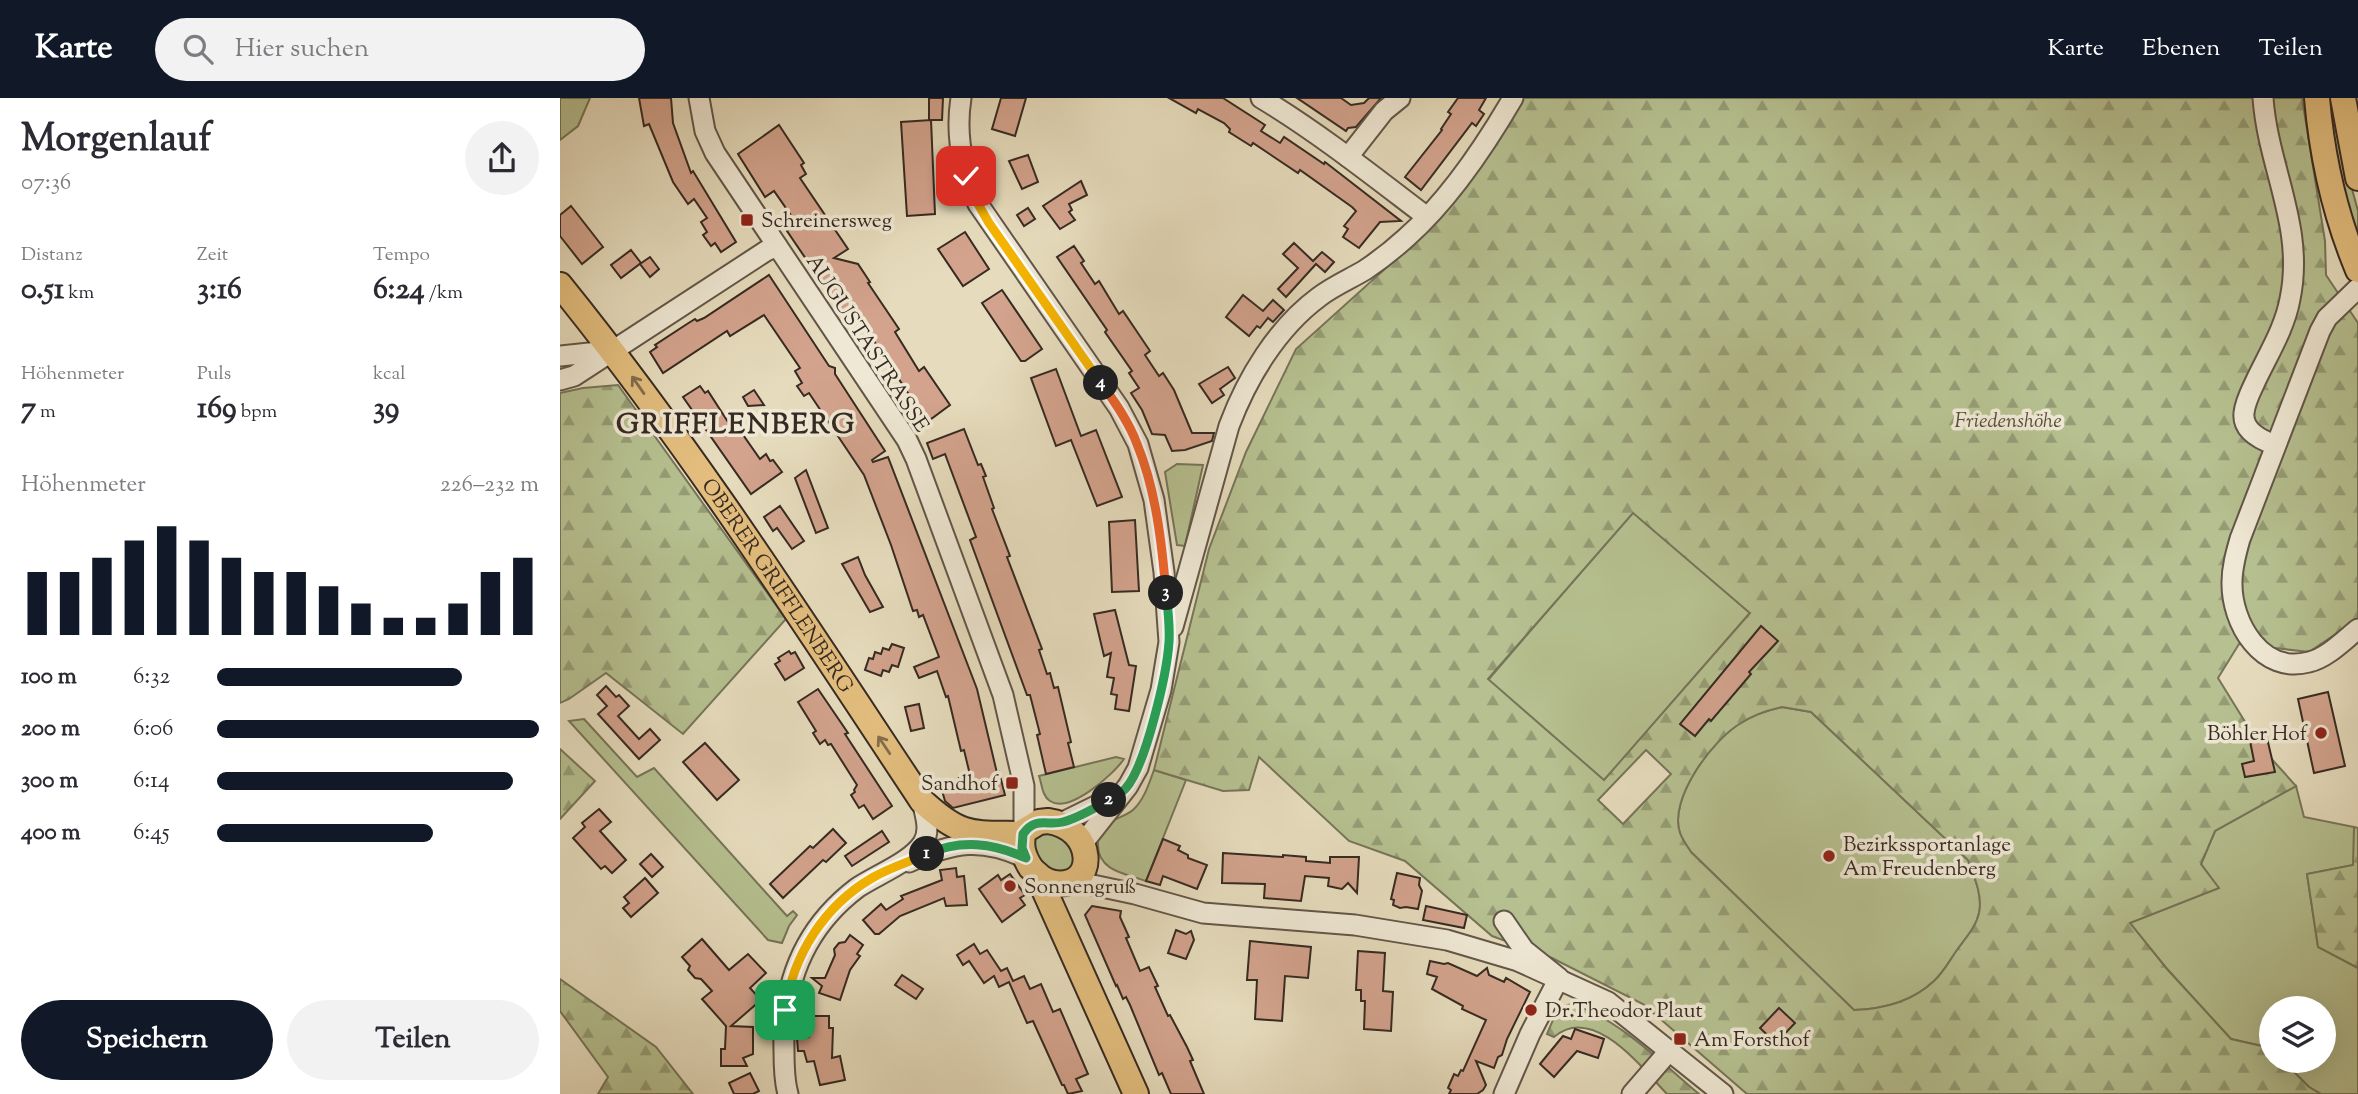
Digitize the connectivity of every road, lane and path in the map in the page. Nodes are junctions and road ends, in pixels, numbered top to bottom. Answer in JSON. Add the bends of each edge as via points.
{"nodes":[{"id":1,"x":699,"y":98,"type":"edge"},
{"id":2,"x":961,"y":98,"type":"edge"},
{"id":3,"x":1261,"y":98,"type":"edge"},
{"id":4,"x":1400,"y":98,"type":"edge"},
{"id":5,"x":1513,"y":98,"type":"edge"},
{"id":6,"x":2263,"y":98,"type":"edge"},
{"id":7,"x":2317,"y":98,"type":"edge"},
{"id":8,"x":2343,"y":98,"type":"edge"},
{"id":9,"x":1348,"y":157,"type":"junction"},
{"id":10,"x":2358,"y":178,"type":"edge"},
{"id":11,"x":1427,"y":217,"type":"junction"},
{"id":12,"x":777,"y":246,"type":"junction"},
{"id":13,"x":2358,"y":270,"type":"edge"},
{"id":14,"x":560,"y":285,"type":"edge"},
{"id":15,"x":2358,"y":288,"type":"edge"},
{"id":16,"x":619,"y":346,"type":"junction"},
{"id":17,"x":560,"y":356,"type":"edge"},
{"id":18,"x":560,"y":380,"type":"edge"},
{"id":19,"x":2275,"y":445,"type":"junction"},
{"id":20,"x":2358,"y":629,"type":"edge"},
{"id":21,"x":1169,"y":642,"type":"junction"},
{"id":22,"x":1024,"y":786,"type":"junction"},
{"id":23,"x":1122,"y":792,"type":"junction"},
{"id":24,"x":922,"y":802,"type":"junction"},
{"id":25,"x":1054,"y":822,"type":"junction"},
{"id":26,"x":1028,"y":849,"type":"junction"},
{"id":27,"x":1078,"y":868,"type":"junction"},
{"id":28,"x":873,"y":878,"type":"junction"},
{"id":29,"x":1504,"y":921,"type":"dead end"},
{"id":30,"x":1068,"y":940,"type":"junction"},
{"id":31,"x":1559,"y":978,"type":"junction"},
{"id":32,"x":1670,"y":1050,"type":"junction"},
{"id":33,"x":788,"y":1094,"type":"edge"},
{"id":34,"x":1136,"y":1094,"type":"edge"},
{"id":35,"x":1504,"y":1094,"type":"edge"},
{"id":36,"x":1632,"y":1094,"type":"edge"},
{"id":37,"x":1723,"y":1094,"type":"edge"}],
"edges":[{"from":1,"to":12,"type":"street","name":"AUGUSTASTRASSE","via":[[715,153]]},
{"from":2,"to":21,"type":"street","via":[[960,149],[978,204],[1119,408],[1138,444],[1154,500]]},
{"from":3,"to":9,"type":"street"},
{"from":4,"to":9,"type":"street"},
{"from":5,"to":11,"type":"street","via":[[1483,149]]},
{"from":6,"to":19,"type":"street","via":[[2293,236],[2294,273],[2290,302],[2243,415],[2248,430]]},
{"from":7,"to":13,"type":"main road","via":[[2333,196]]},
{"from":8,"to":10,"type":"main road"},
{"from":9,"to":11,"type":"street"},
{"from":11,"to":21,"type":"street","via":[[1384,256],[1306,307],[1254,375],[1229,426]]},
{"from":12,"to":16,"type":"street"},
{"from":12,"to":22,"type":"street","name":"AUGUSTASTRASSE","via":[[916,458],[1003,695]]},
{"from":14,"to":16,"type":"main road","name":"OBERER GRIFFLENBERG"},
{"from":15,"to":19,"type":"street","via":[[2320,331]]},
{"from":16,"to":17,"type":"street"},
{"from":16,"to":18,"type":"street"},
{"from":24,"to":16,"type":"main road","name":"OBERER GRIFFLENBERG","one_way":true},
{"from":19,"to":20,"type":"street","via":[[2234,563],[2235,607],[2246,635],[2260,652],[2292,664],[2319,659]]},
{"from":21,"to":23,"type":"street","via":[[1143,754]]},
{"from":22,"to":25,"type":"street","name":"AUGUSTASTRASSE"},
{"from":22,"to":26,"type":"street","name":"AUGUSTASTRASSE"},
{"from":23,"to":25,"type":"street"},
{"from":23,"to":27,"type":"street"},
{"from":24,"to":26,"type":"main road","name":"OBERER GRIFFLENBERG","via":[[950,826]]},
{"from":24,"to":28,"type":"street","via":[[927,824],[922,845]]},
{"from":25,"to":26,"type":"main road","via":[[1039,822]]},
{"from":25,"to":27,"type":"main road","via":[[1073,831]]},
{"from":26,"to":27,"type":"main road","via":[[1049,882]]},
{"from":26,"to":28,"type":"street","via":[[958,844]]},
{"from":26,"to":30,"type":"main road"},
{"from":27,"to":30,"type":"main road","via":[[1065,910]]},
{"from":27,"to":31,"type":"street","via":[[1135,894],[1210,914],[1355,925],[1447,940]]},
{"from":28,"to":33,"type":"street","via":[[826,917],[793,974],[784,1029]]},
{"from":29,"to":31,"type":"street","via":[[1524,950]]},
{"from":30,"to":34,"type":"main road"},
{"from":31,"to":32,"type":"street","via":[[1608,1002]]},
{"from":31,"to":35,"type":"street"},
{"from":32,"to":36,"type":"street"},
{"from":32,"to":37,"type":"street"}]}
